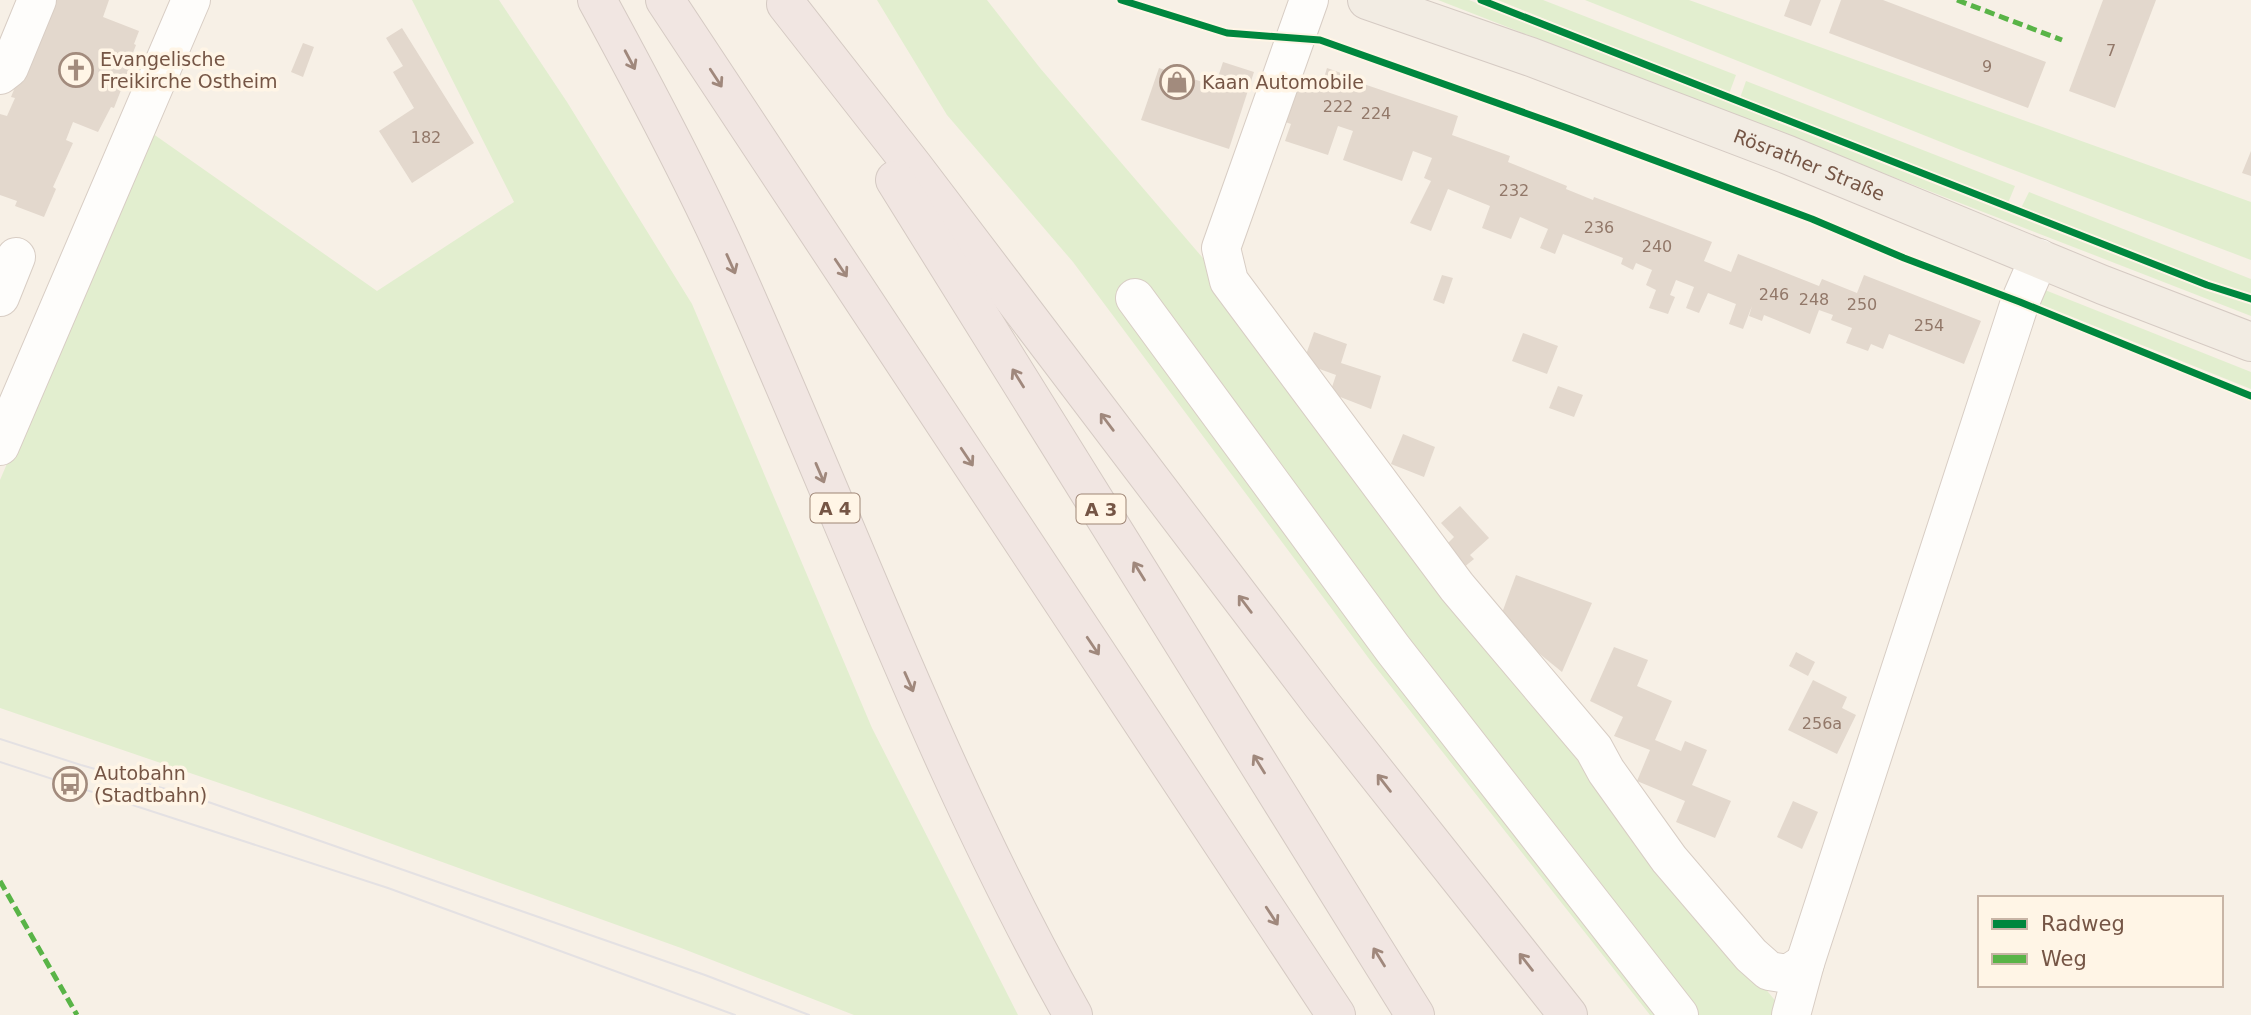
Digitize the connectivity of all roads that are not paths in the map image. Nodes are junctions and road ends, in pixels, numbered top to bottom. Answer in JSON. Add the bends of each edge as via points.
{"nodes":[{"id":1,"x":37,"y":0,"type":"edge"},
{"id":2,"x":191,"y":0,"type":"edge"},
{"id":3,"x":597,"y":0,"type":"edge"},
{"id":4,"x":665,"y":0,"type":"edge"},
{"id":5,"x":1309,"y":0,"type":"edge"},
{"id":6,"x":1367,"y":0,"type":"edge"},
{"id":7,"x":784,"y":2,"type":"edge"},
{"id":8,"x":0,"y":75,"type":"edge"},
{"id":9,"x":16,"y":257,"type":"dead end"},
{"id":10,"x":2039,"y":258,"type":"junction"},
{"id":11,"x":0,"y":297,"type":"edge"},
{"id":12,"x":1135,"y":298,"type":"dead end"},
{"id":13,"x":2250,"y":342,"type":"edge"},
{"id":14,"x":0,"y":446,"type":"edge"},
{"id":15,"x":1805,"y":963,"type":"junction"},
{"id":16,"x":1073,"y":1015,"type":"edge"},
{"id":17,"x":1336,"y":1015,"type":"edge"},
{"id":18,"x":1415,"y":1015,"type":"edge"},
{"id":19,"x":1568,"y":1015,"type":"edge"},
{"id":20,"x":1679,"y":1015,"type":"edge"},
{"id":21,"x":1791,"y":1015,"type":"edge"}],
"edges":[{"from":1,"to":8,"type":"lane","via":[[9,68]]},
{"from":2,"to":14,"type":"lane"},
{"from":3,"to":16,"type":"highway","number":"A 4","one_way":true,"via":[[695,184],[943,758]]},
{"from":4,"to":17,"type":"highway","one_way":true},
{"from":5,"to":15,"type":"lane","via":[[1221,248],[1229,281],[1457,587],[1582,732],[1669,859],[1769,971],[1788,974]]},
{"from":6,"to":10,"type":"main road","name":"Rösrather Straße","via":[[1763,145]]},
{"from":18,"to":7,"type":"highway","number":"A 3","one_way":true},
{"from":19,"to":7,"type":"highway","one_way":true,"via":[[1323,706]]},
{"from":9,"to":11,"type":"lane"},
{"from":10,"to":13,"type":"main road","name":"Rösrather Straße"},
{"from":10,"to":15,"type":"lane","via":[[2020,302]]},
{"from":12,"to":20,"type":"lane","via":[[1394,649]]},
{"from":15,"to":21,"type":"lane"}]}
